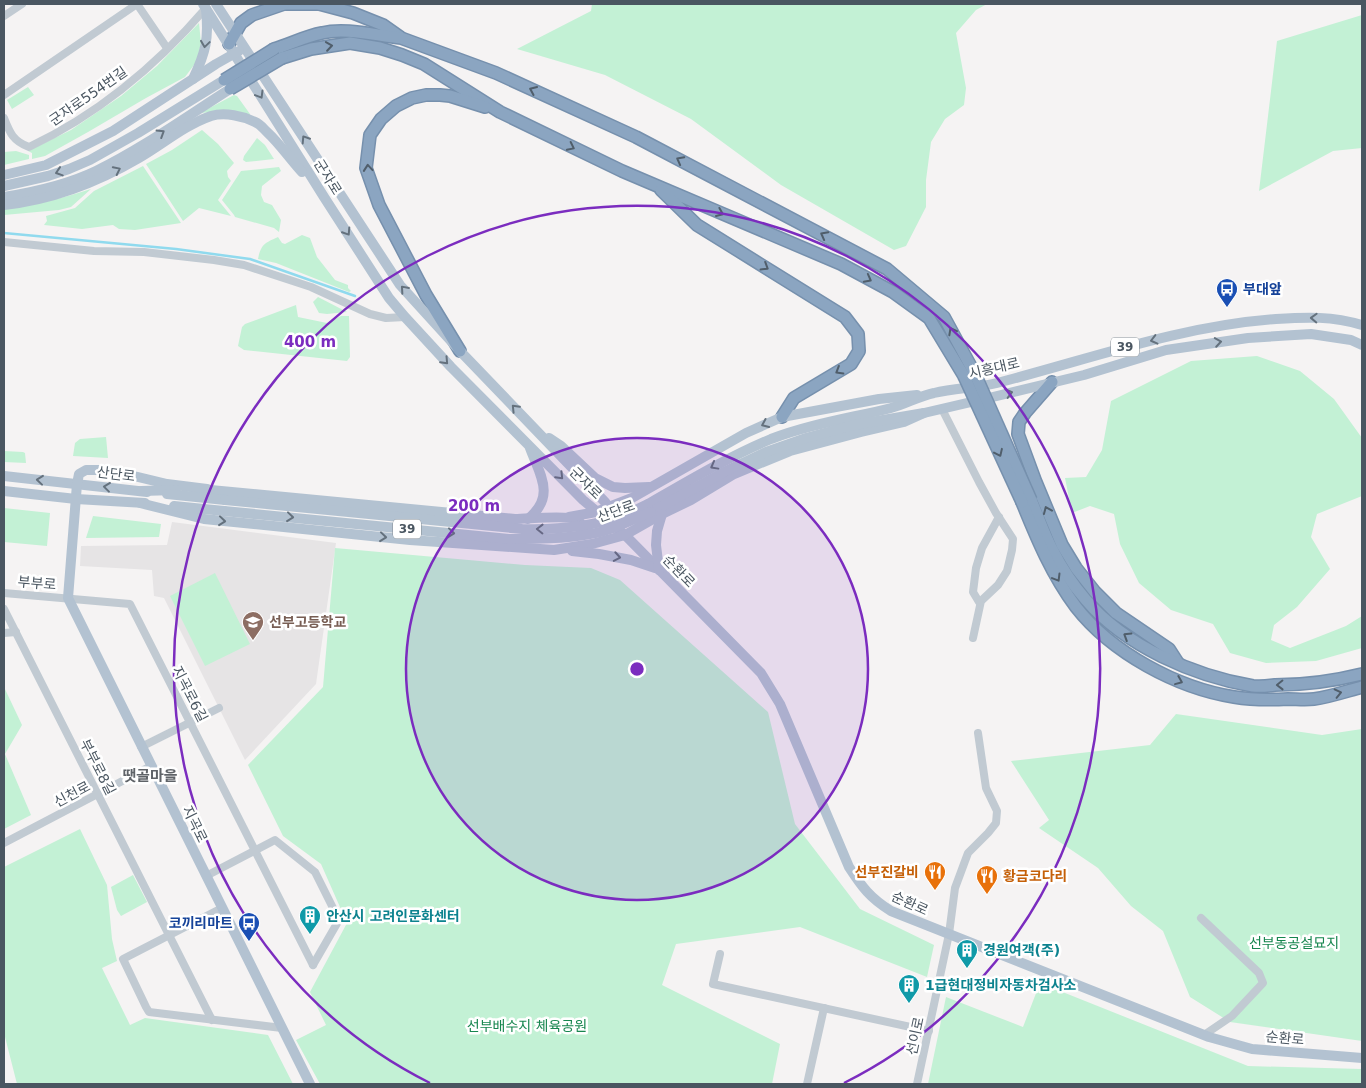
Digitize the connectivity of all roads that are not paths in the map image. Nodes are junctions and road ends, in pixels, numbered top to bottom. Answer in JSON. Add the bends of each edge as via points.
{"nodes":[{"id":1,"x":22,"y":4,"type":"edge"},
{"id":2,"x":285,"y":4,"type":"edge"},
{"id":3,"x":320,"y":4,"type":"edge"},
{"id":4,"x":208,"y":5,"type":"edge"},
{"id":5,"x":4,"y":16,"type":"edge"},
{"id":6,"x":235,"y":33,"type":"junction"},
{"id":7,"x":401,"y":38,"type":"junction"},
{"id":8,"x":167,"y":48,"type":"junction"},
{"id":9,"x":232,"y":48,"type":"junction"},
{"id":10,"x":244,"y":48,"type":"junction"},
{"id":11,"x":193,"y":79,"type":"junction"},
{"id":12,"x":227,"y":84,"type":"junction"},
{"id":13,"x":4,"y":95,"type":"edge"},
{"id":14,"x":500,"y":112,"type":"junction"},
{"id":15,"x":4,"y":118,"type":"edge"},
{"id":16,"x":4,"y":175,"type":"edge"},
{"id":17,"x":4,"y":186,"type":"edge"},
{"id":18,"x":656,"y":186,"type":"junction"},
{"id":19,"x":4,"y":197,"type":"edge"},
{"id":20,"x":324,"y":197,"type":"junction"},
{"id":21,"x":4,"y":205,"type":"edge"},
{"id":22,"x":4,"y":242,"type":"edge"},
{"id":23,"x":405,"y":317,"type":"junction"},
{"id":24,"x":1362,"y":325,"type":"edge"},
{"id":25,"x":1362,"y":346,"type":"edge"},
{"id":26,"x":460,"y":351,"type":"junction"},
{"id":27,"x":969,"y":375,"type":"junction"},
{"id":28,"x":1052,"y":382,"type":"junction"},
{"id":29,"x":933,"y":393,"type":"junction"},
{"id":30,"x":942,"y":408,"type":"junction"},
{"id":31,"x":893,"y":412,"type":"junction"},
{"id":32,"x":924,"y":412,"type":"junction"},
{"id":33,"x":782,"y":417,"type":"junction"},
{"id":34,"x":534,"y":428,"type":"junction"},
{"id":35,"x":529,"y":445,"type":"junction"},
{"id":36,"x":4,"y":476,"type":"edge"},
{"id":37,"x":584,"y":480,"type":"junction"},
{"id":38,"x":77,"y":484,"type":"junction"},
{"id":39,"x":651,"y":488,"type":"junction"},
{"id":40,"x":206,"y":489,"type":"junction"},
{"id":41,"x":574,"y":490,"type":"junction"},
{"id":42,"x":4,"y":491,"type":"edge"},
{"id":43,"x":141,"y":491,"type":"junction"},
{"id":44,"x":76,"y":499,"type":"junction"},
{"id":45,"x":1026,"y":501,"type":"junction"},
{"id":46,"x":140,"y":503,"type":"junction"},
{"id":47,"x":609,"y":507,"type":"junction"},
{"id":48,"x":653,"y":510,"type":"junction"},
{"id":49,"x":596,"y":512,"type":"junction"},
{"id":50,"x":566,"y":517,"type":"junction"},
{"id":51,"x":999,"y":517,"type":"junction"},
{"id":52,"x":528,"y":519,"type":"junction"},
{"id":53,"x":590,"y":530,"type":"junction"},
{"id":54,"x":625,"y":535,"type":"junction"},
{"id":55,"x":569,"y":547,"type":"junction"},
{"id":56,"x":551,"y":549,"type":"junction"},
{"id":57,"x":659,"y":570,"type":"junction"},
{"id":58,"x":4,"y":593,"type":"edge"},
{"id":59,"x":68,"y":598,"type":"junction"},
{"id":60,"x":979,"y":602,"type":"dead end"},
{"id":61,"x":4,"y":609,"type":"edge"},
{"id":62,"x":16,"y":632,"type":"junction"},
{"id":63,"x":4,"y":633,"type":"edge"},
{"id":64,"x":973,"y":638,"type":"dead end"},
{"id":65,"x":1178,"y":663,"type":"junction"},
{"id":66,"x":1362,"y":674,"type":"edge"},
{"id":67,"x":1362,"y":687,"type":"edge"},
{"id":68,"x":219,"y":708,"type":"dead end"},
{"id":69,"x":190,"y":722,"type":"junction"},
{"id":70,"x":978,"y":733,"type":"dead end"},
{"id":71,"x":142,"y":747,"type":"junction"},
{"id":72,"x":151,"y":766,"type":"junction"},
{"id":73,"x":98,"y":794,"type":"junction"},
{"id":74,"x":4,"y":843,"type":"edge"},
{"id":75,"x":255,"y":850,"type":"junction"},
{"id":76,"x":206,"y":876,"type":"junction"},
{"id":77,"x":222,"y":908,"type":"junction"},
{"id":78,"x":1201,"y":918,"type":"dead end"},
{"id":79,"x":949,"y":934,"type":"junction"},
{"id":80,"x":169,"y":936,"type":"junction"},
{"id":81,"x":720,"y":954,"type":"dead end"},
{"id":82,"x":824,"y":1008,"type":"junction"},
{"id":83,"x":212,"y":1020,"type":"junction"},
{"id":84,"x":282,"y":1028,"type":"junction"},
{"id":85,"x":929,"y":1031,"type":"junction"},
{"id":86,"x":1204,"y":1035,"type":"junction"},
{"id":87,"x":1362,"y":1058,"type":"edge"},
{"id":88,"x":310,"y":1084,"type":"edge"},
{"id":89,"x":807,"y":1084,"type":"edge"},
{"id":90,"x":917,"y":1084,"type":"edge"}],
"edges":[{"from":1,"to":5,"type":"street"},
{"from":2,"to":3,"type":"highway"},
{"from":2,"to":6,"type":"highway","via":[[252,15],[241,23]]},
{"from":3,"to":7,"type":"highway","via":[[383,25]]},
{"from":4,"to":6,"type":"main road","name":"군자로"},
{"from":4,"to":8,"type":"street","name":"군자로554번길"},
{"from":4,"to":9,"type":"main road","name":"군자로"},
{"from":4,"to":11,"type":"main road","one_way":true,"via":[[206,47]]},
{"from":6,"to":9,"type":"highway"},
{"from":6,"to":10,"type":"main road","name":"군자로"},
{"from":7,"to":12,"type":"highway","bridge":true,"via":[[362,32],[324,32],[274,49]]},
{"from":27,"to":7,"type":"highway","one_way":true,"via":[[944,317],[888,269],[636,137],[496,73]]},
{"from":8,"to":13,"type":"street","via":[[137,4]]},
{"from":8,"to":15,"type":"street","name":"군자로554번길","via":[[121,91],[77,122],[29,147],[19,143],[11,134]]},
{"from":9,"to":10,"type":"main road"},
{"from":9,"to":11,"type":"main road"},
{"from":9,"to":20,"type":"main road","name":"군자로","one_way":true},
{"from":26,"to":10,"type":"main road","name":"군자로","one_way":true,"via":[[400,286]]},
{"from":11,"to":16,"type":"main road","via":[[114,131],[46,166]]},
{"from":12,"to":14,"type":"highway","one_way":true,"bridge":true,"via":[[282,58],[311,49],[350,43],[380,48],[424,64]]},
{"from":12,"to":17,"type":"main road","one_way":true,"via":[[90,160],[48,176]]},
{"from":19,"to":12,"type":"main road","one_way":true,"via":[[54,187],[95,171],[143,144]]},
{"from":14,"to":18,"type":"highway","one_way":true},
{"from":26,"to":14,"type":"highway","one_way":true,"via":[[426,295],[379,205],[366,168],[370,135],[396,106],[426,95],[450,96]]},
{"from":18,"to":27,"type":"highway","one_way":true,"via":[[840,264],[893,292],[929,318]]},
{"from":18,"to":33,"type":"highway","one_way":true,"via":[[697,225],[845,317],[858,334],[859,351],[851,364],[794,398]]},
{"from":21,"to":20,"type":"main road","one_way":true,"via":[[53,195],[89,183],[139,158],[201,120],[220,115],[240,116],[258,123]]},
{"from":20,"to":23,"type":"main road","name":"군자로","one_way":true,"via":[[389,298]]},
{"from":22,"to":23,"type":"street","via":[[214,260],[311,287],[370,314],[386,318]]},
{"from":23,"to":35,"type":"main road","name":"군자로","one_way":true},
{"from":24,"to":29,"type":"main road","name":"시흥대로","number":"39","one_way":true,"via":[[1313,317],[1249,321],[1153,340],[995,383]]},
{"from":28,"to":25,"type":"main road","name":"시흥대로","number":"39","one_way":true,"via":[[1166,350],[1248,338],[1311,334],[1352,340]]},
{"from":34,"to":26,"type":"main road","name":"군자로","one_way":true},
{"from":27,"to":45,"type":"highway","bridge":true},
{"from":30,"to":28,"type":"main road","name":"시흥대로","number":"39","one_way":true},
{"from":65,"to":28,"type":"highway","one_way":true,"via":[[1169,648],[1116,613],[1095,592],[1062,545],[1018,434],[1018,422]]},
{"from":29,"to":31,"type":"main road","name":"시흥대로","number":"39"},
{"from":29,"to":33,"type":"main road","via":[[879,399]]},
{"from":30,"to":32,"type":"main road","name":"시흥대로","number":"39"},
{"from":30,"to":51,"type":"street"},
{"from":31,"to":32,"type":"main road","name":"시흥대로","number":"39"},
{"from":31,"to":48,"type":"main road","name":"시흥대로","number":"39","via":[[800,428],[770,440],[723,461]]},
{"from":32,"to":48,"type":"main road","via":[[904,422],[790,451],[734,474],[691,500]]},
{"from":33,"to":39,"type":"main road","one_way":true,"via":[[746,432]]},
{"from":34,"to":37,"type":"main road","name":"군자로"},
{"from":34,"to":39,"type":"main road","via":[[561,446],[595,478],[613,487]]},
{"from":35,"to":41,"type":"main road","name":"군자로","one_way":true},
{"from":35,"to":52,"type":"main road","via":[[541,474],[544,494],[541,506]]},
{"from":38,"to":36,"type":"main road","name":"산단로","number":"39","one_way":true},
{"from":37,"to":41,"type":"main road","via":[[584,490]]},
{"from":37,"to":47,"type":"main road","name":"군자로"},
{"from":38,"to":40,"type":"main road","via":[[79,474],[86,470],[106,470]]},
{"from":43,"to":38,"type":"main road","name":"산단로","number":"39","one_way":true},
{"from":38,"to":44,"type":"main road"},
{"from":39,"to":47,"type":"main road"},
{"from":39,"to":48,"type":"main road","via":[[642,502],[649,515],[656,516]]},
{"from":40,"to":43,"type":"main road"},
{"from":40,"to":52,"type":"main road"},
{"from":41,"to":49,"type":"main road","name":"군자로"},
{"from":42,"to":44,"type":"main road","name":"산단로","number":"39"},
{"from":53,"to":43,"type":"main road","name":"산단로","number":"39","one_way":true,"bridge":true,"via":[[522,529]]},
{"from":44,"to":46,"type":"main road","name":"산단로","number":"39"},
{"from":44,"to":59,"type":"main road"},
{"from":65,"to":45,"type":"highway","one_way":true,"via":[[1114,628],[1086,600],[1067,575]]},
{"from":45,"to":67,"type":"highway","one_way":true,"via":[[1037,539],[1077,608],[1105,637],[1138,660],[1201,690],[1235,697],[1314,699]]},
{"from":46,"to":53,"type":"main road","name":"산단로","number":"39","one_way":true,"bridge":true,"via":[[509,539],[548,540]]},
{"from":46,"to":56,"type":"main road","one_way":true,"via":[[204,519],[410,540]]},
{"from":47,"to":49,"type":"main road"},
{"from":47,"to":54,"type":"main road","name":"군자로"},
{"from":48,"to":53,"type":"main road","name":"산단로","number":"39","bridge":true,"via":[[624,516]]},
{"from":48,"to":54,"type":"main road"},
{"from":48,"to":57,"type":"main road"},
{"from":49,"to":50,"type":"main road"},
{"from":49,"to":54,"type":"main road","name":"군자로"},
{"from":50,"to":52,"type":"main road"},
{"from":50,"to":55,"type":"main road","via":[[580,522],[584,534],[582,540]]},
{"from":51,"to":60,"type":"street","via":[[982,548],[976,568],[973,592]]},
{"from":51,"to":64,"type":"street","via":[[1013,539],[1012,550],[1007,571],[981,601]]},
{"from":54,"to":55,"type":"main road"},
{"from":54,"to":57,"type":"main road","name":"순환로"},
{"from":55,"to":56,"type":"main road"},
{"from":56,"to":57,"type":"main road","one_way":true,"via":[[631,560]]},
{"from":57,"to":79,"type":"main road","name":"순환로","via":[[761,673],[780,704],[848,866],[858,882],[870,896],[891,911]]},
{"from":58,"to":59,"type":"street","name":"부부로"},
{"from":59,"to":69,"type":"street","name":"지곡로6길","via":[[130,604]]},
{"from":59,"to":71,"type":"main road","name":"지곡로"},
{"from":61,"to":62,"type":"street","name":"부부로8길"},
{"from":62,"to":63,"type":"street"},
{"from":62,"to":73,"type":"street","name":"부부로8길"},
{"from":66,"to":65,"type":"highway","one_way":true,"via":[[1298,685],[1254,686],[1209,675]]},
{"from":68,"to":69,"type":"street"},
{"from":69,"to":71,"type":"street"},
{"from":69,"to":75,"type":"street","name":"지곡로6길"},
{"from":70,"to":79,"type":"street","name":"선이로","via":[[986,788],[997,811],[996,823],[968,853],[955,888]]},
{"from":71,"to":72,"type":"main road","name":"지곡로"},
{"from":72,"to":73,"type":"street","name":"신천로"},
{"from":72,"to":76,"type":"main road","name":"지곡로"},
{"from":73,"to":74,"type":"street","name":"신천로"},
{"from":73,"to":80,"type":"street","name":"부부로8길"},
{"from":75,"to":75,"type":"street","name":"지곡로6길","via":[[313,965],[339,920],[315,872],[275,840]]},
{"from":75,"to":76,"type":"street"},
{"from":76,"to":77,"type":"main road","name":"지곡로"},
{"from":77,"to":80,"type":"street"},
{"from":77,"to":84,"type":"main road","name":"지곡로"},
{"from":78,"to":86,"type":"street","via":[[1259,973],[1263,983],[1232,1016]]},
{"from":79,"to":85,"type":"street","name":"선이로"},
{"from":79,"to":86,"type":"main road","name":"순환로"},
{"from":80,"to":83,"type":"street","name":"부부로8길"},
{"from":80,"to":83,"type":"street","via":[[123,959],[138,991],[149,1012]]},
{"from":81,"to":82,"type":"street","via":[[713,984]]},
{"from":82,"to":85,"type":"street"},
{"from":82,"to":89,"type":"street"},
{"from":83,"to":84,"type":"street"},
{"from":84,"to":88,"type":"main road","name":"지곡로"},
{"from":85,"to":90,"type":"street","name":"선이로"},
{"from":86,"to":87,"type":"main road","name":"순환로","via":[[1252,1050]]}]}
